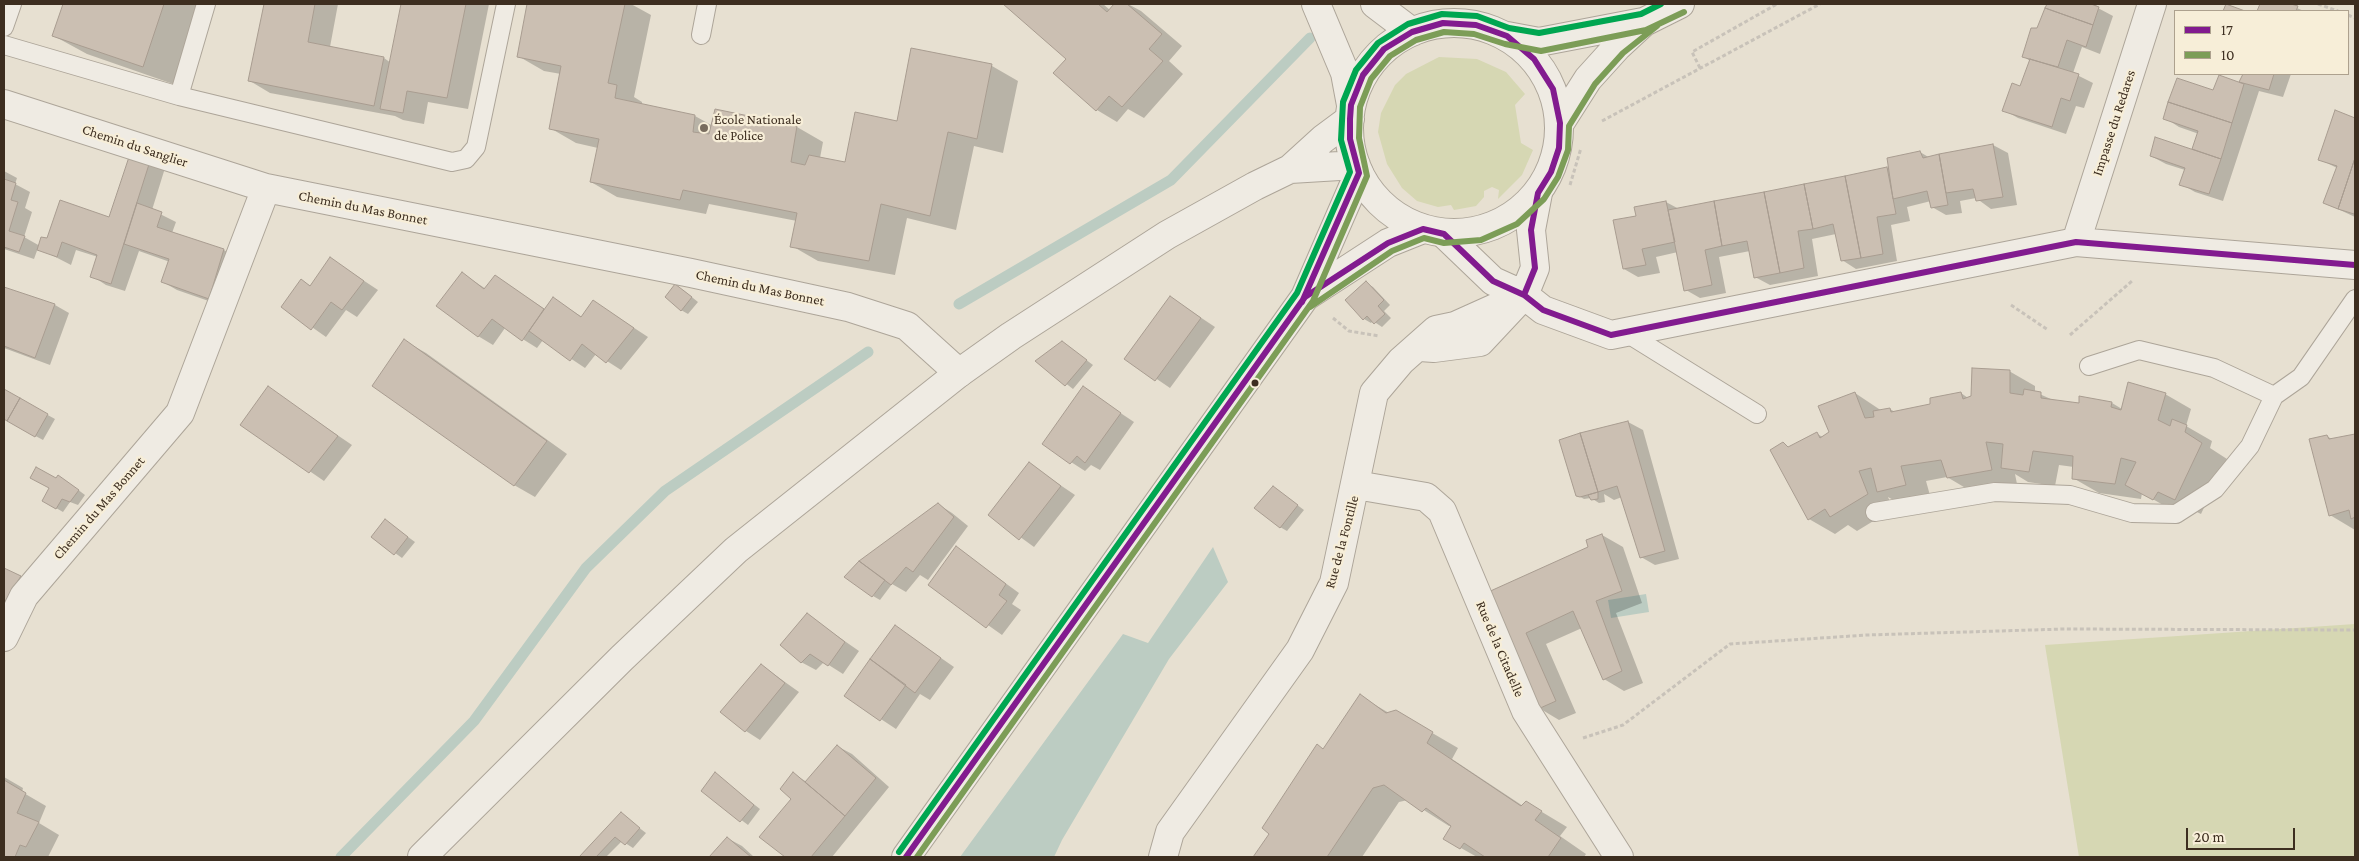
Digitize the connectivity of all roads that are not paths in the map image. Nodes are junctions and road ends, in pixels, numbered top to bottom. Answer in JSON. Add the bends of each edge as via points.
{"nodes":[{"id":1,"x":12,"y":4,"type":"edge"},
{"id":2,"x":206,"y":4,"type":"edge"},
{"id":3,"x":506,"y":4,"type":"edge"},
{"id":4,"x":707,"y":4,"type":"edge"},
{"id":5,"x":1316,"y":4,"type":"edge"},
{"id":6,"x":1374,"y":4,"type":"edge"},
{"id":7,"x":1680,"y":4,"type":"edge"},
{"id":8,"x":2152,"y":4,"type":"edge"},
{"id":9,"x":1644,"y":22,"type":"junction"},
{"id":10,"x":4,"y":27,"type":"edge"},
{"id":11,"x":1412,"y":32,"type":"junction"},
{"id":12,"x":701,"y":35,"type":"dead end"},
{"id":13,"x":1507,"y":36,"type":"junction"},
{"id":14,"x":4,"y":45,"type":"edge"},
{"id":15,"x":179,"y":96,"type":"junction"},
{"id":16,"x":4,"y":104,"type":"edge"},
{"id":17,"x":1350,"y":112,"type":"junction"},
{"id":18,"x":1560,"y":123,"type":"junction"},
{"id":19,"x":1290,"y":169,"type":"junction"},
{"id":20,"x":1357,"y":169,"type":"junction"},
{"id":21,"x":266,"y":188,"type":"junction"},
{"id":22,"x":1538,"y":193,"type":"junction"},
{"id":23,"x":1434,"y":232,"type":"junction"},
{"id":24,"x":2076,"y":242,"type":"junction"},
{"id":25,"x":2355,"y":265,"type":"edge"},
{"id":26,"x":1524,"y":295,"type":"junction"},
{"id":27,"x":1305,"y":297,"type":"junction"},
{"id":28,"x":2355,"y":299,"type":"edge"},
{"id":29,"x":1625,"y":332,"type":"junction"},
{"id":30,"x":2089,"y":366,"type":"dead end"},
{"id":31,"x":959,"y":373,"type":"junction"},
{"id":32,"x":2274,"y":396,"type":"junction"},
{"id":33,"x":1757,"y":414,"type":"dead end"},
{"id":34,"x":1356,"y":485,"type":"junction"},
{"id":35,"x":1875,"y":512,"type":"dead end"},
{"id":36,"x":4,"y":638,"type":"edge"},
{"id":37,"x":422,"y":857,"type":"edge"},
{"id":38,"x":906,"y":857,"type":"edge"},
{"id":39,"x":1163,"y":857,"type":"edge"},
{"id":40,"x":1620,"y":857,"type":"edge"}],
"edges":[{"from":1,"to":10,"type":"lane"},
{"from":2,"to":15,"type":"lane"},
{"from":3,"to":15,"type":"lane","via":[[476,147],[466,159],[452,162]]},
{"from":4,"to":12,"type":"lane"},
{"from":5,"to":17,"type":"street","via":[[1344,73]]},
{"from":6,"to":11,"type":"street"},
{"from":7,"to":9,"type":"street"},
{"from":8,"to":24,"type":"street","name":"Impasse du Redares"},
{"from":9,"to":13,"type":"street","via":[[1539,42]]},
{"from":9,"to":18,"type":"street","via":[[1588,79]]},
{"from":11,"to":13,"type":"street","via":[[1443,23],[1476,25]]},
{"from":11,"to":17,"type":"street","via":[[1384,49],[1363,75]]},
{"from":13,"to":18,"type":"street","via":[[1534,59],[1553,89]]},
{"from":14,"to":15,"type":"lane"},
{"from":16,"to":21,"type":"street","name":"Chemin du Sanglier"},
{"from":17,"to":19,"type":"street"},
{"from":17,"to":20,"type":"street","via":[[1350,139]]},
{"from":18,"to":22,"type":"street","via":[[1559,148],[1551,172]]},
{"from":19,"to":20,"type":"street"},
{"from":19,"to":31,"type":"street","via":[[1166,235]]},
{"from":20,"to":23,"type":"street","via":[[1375,198],[1397,217]]},
{"from":20,"to":27,"type":"street"},
{"from":21,"to":31,"type":"street","name":"Chemin du Mas Bonnet","via":[[848,307],[907,326]]},
{"from":21,"to":36,"type":"street","name":"Chemin du Mas Bonnet","via":[[180,413],[24,596]]},
{"from":22,"to":23,"type":"street","via":[[1512,217],[1480,231]]},
{"from":22,"to":26,"type":"street","via":[[1531,230],[1535,268]]},
{"from":23,"to":26,"type":"street","via":[[1493,281]]},
{"from":23,"to":27,"type":"street","via":[[1388,242]]},
{"from":24,"to":25,"type":"street"},
{"from":24,"to":29,"type":"street"},
{"from":26,"to":29,"type":"street","via":[[1543,310],[1610,335]]},
{"from":26,"to":34,"type":"street","name":"Rue de la Fontille","via":[[1480,342],[1418,347],[1400,360],[1374,394]]},
{"from":27,"to":38,"type":"street"},
{"from":28,"to":32,"type":"lane","via":[[2301,377]]},
{"from":29,"to":33,"type":"lane"},
{"from":30,"to":32,"type":"lane","via":[[2139,350],[2214,368]]},
{"from":31,"to":37,"type":"street","via":[[736,550]]},
{"from":32,"to":35,"type":"lane","via":[[2250,446],[2215,489],[2176,514],[2132,513],[2070,495],[1995,492]]},
{"from":34,"to":39,"type":"street","name":"Rue de la Fontille","via":[[1334,583],[1300,650],[1170,832]]},
{"from":34,"to":40,"type":"street","name":"Rue de la Citadelle","via":[[1426,497],[1442,511],[1526,711]]}]}
